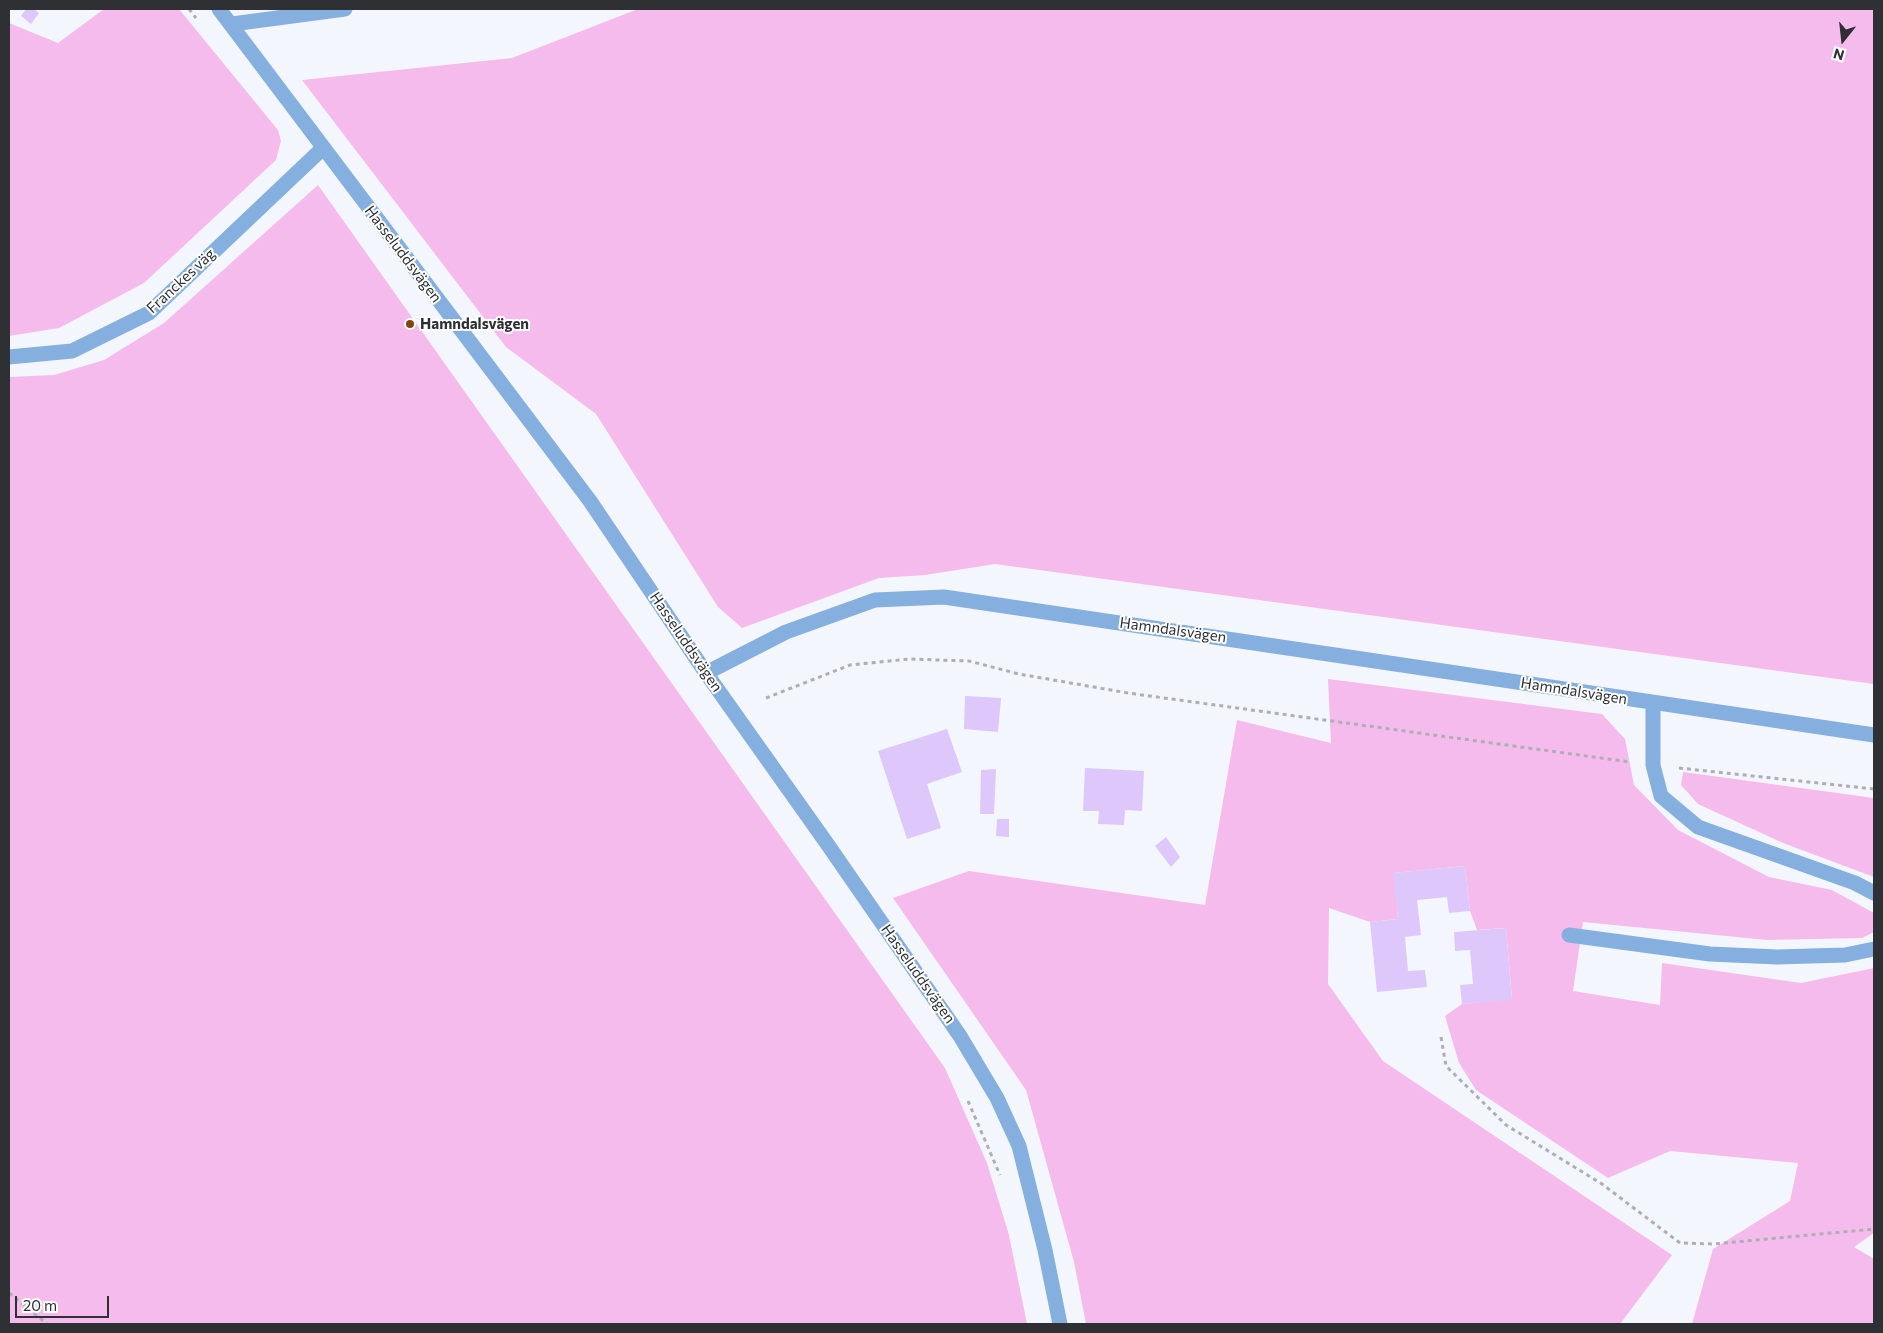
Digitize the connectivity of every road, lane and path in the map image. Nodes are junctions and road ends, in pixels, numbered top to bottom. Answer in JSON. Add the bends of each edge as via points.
{"nodes":[{"id":1,"x":189,"y":9,"type":"edge"},
{"id":2,"x":219,"y":9,"type":"edge"},
{"id":3,"x":345,"y":9,"type":"edge"},
{"id":4,"x":200,"y":23,"type":"dead end"},
{"id":5,"x":232,"y":24,"type":"junction"},
{"id":6,"x":323,"y":148,"type":"junction"},
{"id":7,"x":9,"y":357,"type":"edge"},
{"id":8,"x":706,"y":673,"type":"junction"},
{"id":9,"x":766,"y":698,"type":"dead end"},
{"id":10,"x":1653,"y":704,"type":"junction"},
{"id":11,"x":1874,"y":735,"type":"edge"},
{"id":12,"x":1653,"y":765,"type":"junction"},
{"id":13,"x":1874,"y":790,"type":"edge"},
{"id":14,"x":1874,"y":893,"type":"edge"},
{"id":15,"x":1569,"y":936,"type":"dead end"},
{"id":16,"x":1874,"y":949,"type":"edge"},
{"id":17,"x":1441,"y":1037,"type":"dead end"},
{"id":18,"x":966,"y":1095,"type":"dead end"},
{"id":19,"x":1002,"y":1181,"type":"dead end"},
{"id":20,"x":1874,"y":1230,"type":"edge"},
{"id":21,"x":9,"y":1293,"type":"edge"},
{"id":22,"x":47,"y":1324,"type":"edge"},
{"id":23,"x":1060,"y":1324,"type":"edge"}],
"edges":[{"from":1,"to":4,"type":"path"},
{"from":2,"to":5,"type":"street","name":"Hasseluddsvägen"},
{"from":3,"to":5,"type":"street"},
{"from":5,"to":6,"type":"street","name":"Hasseluddsvägen"},
{"from":6,"to":7,"type":"street","name":"Franckes väg","via":[[149,313],[72,350]]},
{"from":6,"to":8,"type":"street","name":"Hasseluddsvägen","via":[[590,501]]},
{"from":8,"to":10,"type":"street","name":"Hamndalsvägen","via":[[786,632],[875,600],[944,597]]},
{"from":8,"to":23,"type":"street","name":"Hasseluddsvägen","via":[[960,1036],[997,1098],[1019,1146]]},
{"from":9,"to":12,"type":"path","via":[[850,665],[909,660],[969,661],[1019,674],[1128,693]]},
{"from":10,"to":11,"type":"street","name":"Hamndalsvägen"},
{"from":10,"to":12,"type":"street"},
{"from":12,"to":13,"type":"path"},
{"from":12,"to":14,"type":"street","via":[[1661,796],[1698,827],[1855,883]]},
{"from":15,"to":16,"type":"street","via":[[1710,954],[1777,958],[1845,955]]},
{"from":17,"to":20,"type":"path","via":[[1446,1066],[1506,1125],[1602,1184],[1680,1244]]},
{"from":18,"to":19,"type":"path"},
{"from":21,"to":22,"type":"path"}]}
